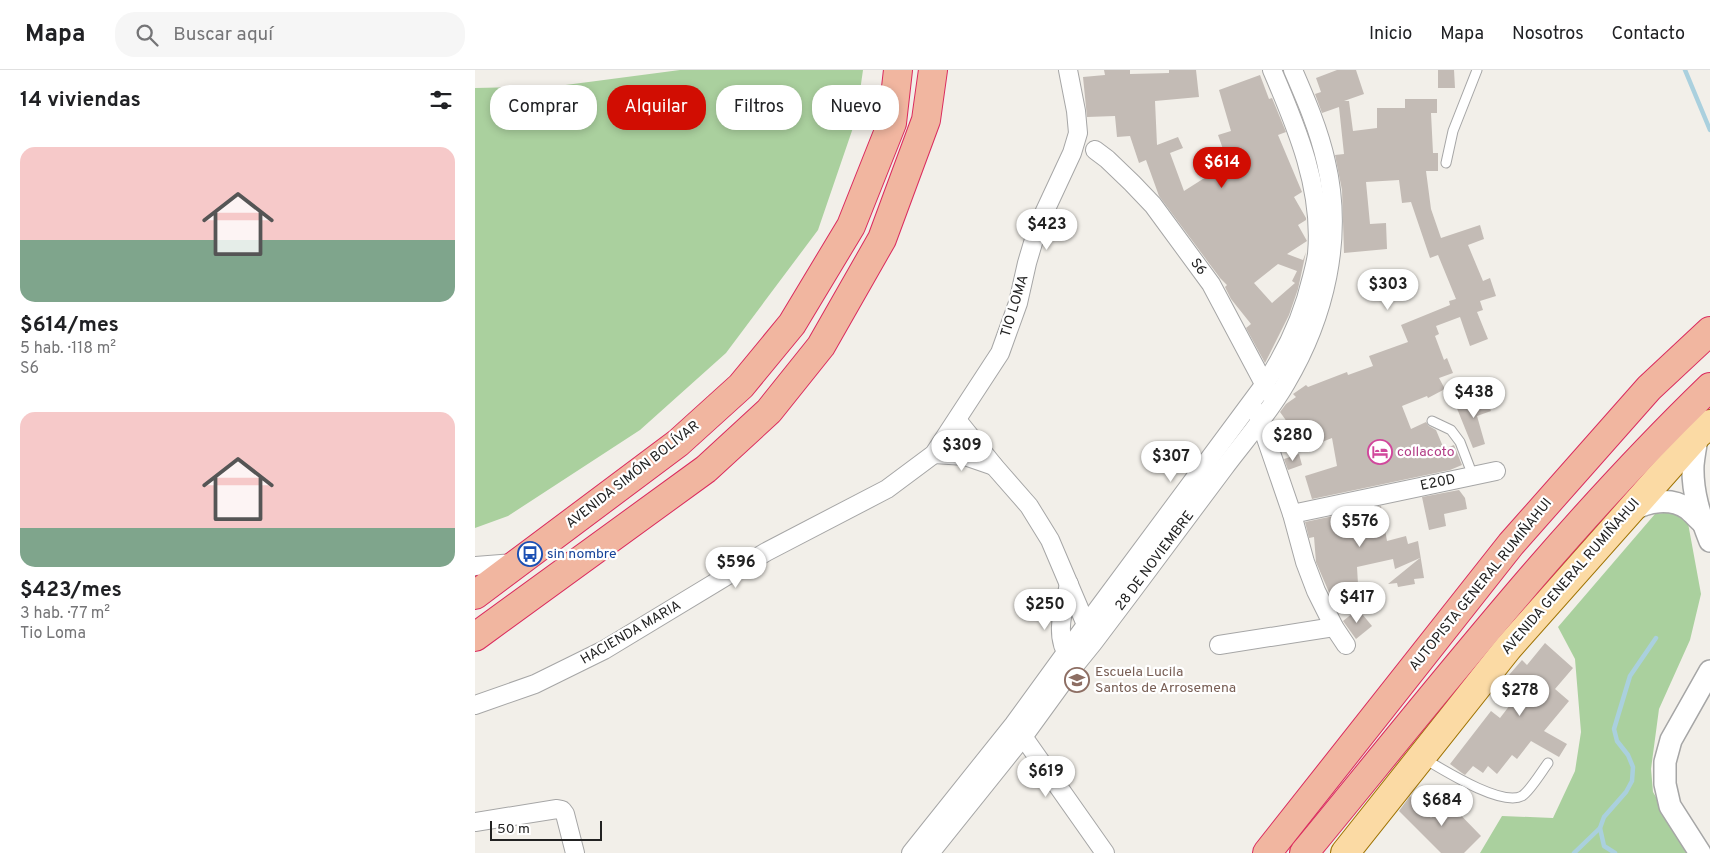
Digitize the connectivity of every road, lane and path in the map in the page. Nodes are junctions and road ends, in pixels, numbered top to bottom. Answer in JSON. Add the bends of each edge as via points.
{"nodes":[{"id":1,"x":898,"y":70,"type":"edge"},
{"id":2,"x":933,"y":70,"type":"edge"},
{"id":3,"x":1068,"y":70,"type":"edge"},
{"id":4,"x":1272,"y":70,"type":"edge"},
{"id":5,"x":1293,"y":70,"type":"edge"},
{"id":6,"x":1477,"y":70,"type":"edge"},
{"id":7,"x":1095,"y":150,"type":"dead end"},
{"id":8,"x":1446,"y":163,"type":"dead end"},
{"id":9,"x":1710,"y":331,"type":"edge"},
{"id":10,"x":1265,"y":385,"type":"junction"},
{"id":11,"x":1710,"y":387,"type":"edge"},
{"id":12,"x":1253,"y":400,"type":"junction"},
{"id":13,"x":1273,"y":403,"type":"junction"},
{"id":14,"x":957,"y":420,"type":"junction"},
{"id":15,"x":1260,"y":420,"type":"junction"},
{"id":16,"x":1433,"y":421,"type":"dead end"},
{"id":17,"x":1704,"y":430,"type":"edge"},
{"id":18,"x":934,"y":454,"type":"junction"},
{"id":19,"x":994,"y":466,"type":"junction"},
{"id":20,"x":1496,"y":471,"type":"dead end"},
{"id":21,"x":1473,"y":476,"type":"junction"},
{"id":22,"x":1292,"y":514,"type":"junction"},
{"id":23,"x":1624,"y":516,"type":"junction"},
{"id":24,"x":1706,"y":532,"type":"edge"},
{"id":25,"x":517,"y":563,"type":"junction"},
{"id":26,"x":475,"y":566,"type":"edge"},
{"id":27,"x":1069,"y":584,"type":"junction"},
{"id":28,"x":475,"y":595,"type":"edge"},
{"id":29,"x":1085,"y":625,"type":"junction"},
{"id":30,"x":1334,"y":627,"type":"junction"},
{"id":31,"x":475,"y":637,"type":"edge"},
{"id":32,"x":1093,"y":644,"type":"junction"},
{"id":33,"x":1219,"y":645,"type":"dead end"},
{"id":34,"x":1345,"y":645,"type":"dead end"},
{"id":35,"x":1070,"y":658,"type":"junction"},
{"id":36,"x":1710,"y":671,"type":"edge"},
{"id":37,"x":475,"y":705,"type":"edge"},
{"id":38,"x":1018,"y":731,"type":"junction"},
{"id":39,"x":1420,"y":757,"type":"junction"},
{"id":40,"x":1548,"y":763,"type":"dead end"},
{"id":41,"x":475,"y":822,"type":"edge"},
{"id":42,"x":575,"y":853,"type":"edge"},
{"id":43,"x":911,"y":853,"type":"edge"},
{"id":44,"x":930,"y":853,"type":"edge"},
{"id":45,"x":1105,"y":853,"type":"edge"},
{"id":46,"x":1267,"y":853,"type":"edge"},
{"id":47,"x":1304,"y":853,"type":"edge"},
{"id":48,"x":1345,"y":853,"type":"edge"},
{"id":49,"x":1701,"y":853,"type":"edge"}],
"edges":[{"from":1,"to":25,"type":"highway","name":"AVENIDA SIMÓN BOLÍVAR","via":[[892,123],[851,226],[792,324],[741,386],[678,443]]},
{"from":2,"to":31,"type":"highway","via":[[927,120],[882,238],[821,346],[769,411],[706,469]]},
{"from":3,"to":14,"type":"street","name":"TIO LOMA","via":[[1077,112],[1078,133],[1073,153],[1037,226],[1018,303],[1000,353]]},
{"from":4,"to":10,"type":"street","via":[[1292,117],[1311,178],[1318,230],[1317,256],[1301,316]]},
{"from":5,"to":13,"type":"street","name":"28 DE NOVIEMBRE","via":[[1327,164],[1333,225],[1332,257],[1317,318],[1286,385]]},
{"from":6,"to":8,"type":"lane","via":[[1453,131]]},
{"from":7,"to":10,"type":"street","name":"S6","via":[[1153,205],[1211,284]]},
{"from":9,"to":46,"type":"highway","name":"AUTOPISTA GENERAL RUMIÑAHUI","via":[[1649,388],[1511,544]]},
{"from":10,"to":12,"type":"street"},
{"from":10,"to":13,"type":"street","name":"S6"},
{"from":11,"to":47,"type":"highway","via":[[1532,576]]},
{"from":12,"to":15,"type":"street"},
{"from":12,"to":29,"type":"street"},
{"from":13,"to":15,"type":"street","name":"28 DE NOVIEMBRE"},
{"from":14,"to":18,"type":"street","name":"HACIENDA MARIA"},
{"from":14,"to":19,"type":"street"},
{"from":15,"to":22,"type":"street"},
{"from":15,"to":32,"type":"street","name":"28 DE NOVIEMBRE"},
{"from":16,"to":21,"type":"lane","via":[[1451,430],[1460,442]]},
{"from":17,"to":23,"type":"main road","name":"AVENIDA GENERAL RUMIÑAHUI"},
{"from":17,"to":24,"type":"street","via":[[1693,464],[1695,494]]},
{"from":18,"to":19,"type":"street","via":[[965,456]]},
{"from":18,"to":37,"type":"street","name":"HACIENDA MARIA","via":[[887,489],[766,552],[604,650],[535,684]]},
{"from":19,"to":27,"type":"street","via":[[1029,506],[1050,540]]},
{"from":20,"to":21,"type":"street","name":"E20D"},
{"from":21,"to":22,"type":"street","name":"E20D"},
{"from":22,"to":30,"type":"street","via":[[1316,591]]},
{"from":23,"to":24,"type":"street","via":[[1643,504],[1665,501],[1686,508]]},
{"from":23,"to":39,"type":"main road","name":"AVENIDA GENERAL RUMIÑAHUI","via":[[1508,648]]},
{"from":25,"to":26,"type":"street"},
{"from":25,"to":28,"type":"highway","name":"AVENIDA SIMÓN BOLÍVAR"},
{"from":27,"to":29,"type":"street"},
{"from":27,"to":35,"type":"street","via":[[1061,635],[1062,646]]},
{"from":29,"to":32,"type":"street"},
{"from":29,"to":35,"type":"street"},
{"from":30,"to":33,"type":"street"},
{"from":30,"to":34,"type":"street"},
{"from":32,"to":35,"type":"street","name":"28 DE NOVIEMBRE"},
{"from":35,"to":38,"type":"street","name":"28 DE NOVIEMBRE"},
{"from":36,"to":49,"type":"street","via":[[1671,740],[1665,762],[1665,784],[1671,806]]},
{"from":38,"to":43,"type":"street"},
{"from":38,"to":44,"type":"street","name":"28 DE NOVIEMBRE"},
{"from":38,"to":45,"type":"street"},
{"from":39,"to":40,"type":"lane","via":[[1476,788],[1509,798],[1524,795]]},
{"from":39,"to":48,"type":"main road","name":"AVENIDA GENERAL RUMIÑAHUI"},
{"from":41,"to":42,"type":"street","via":[[562,810]]}]}
